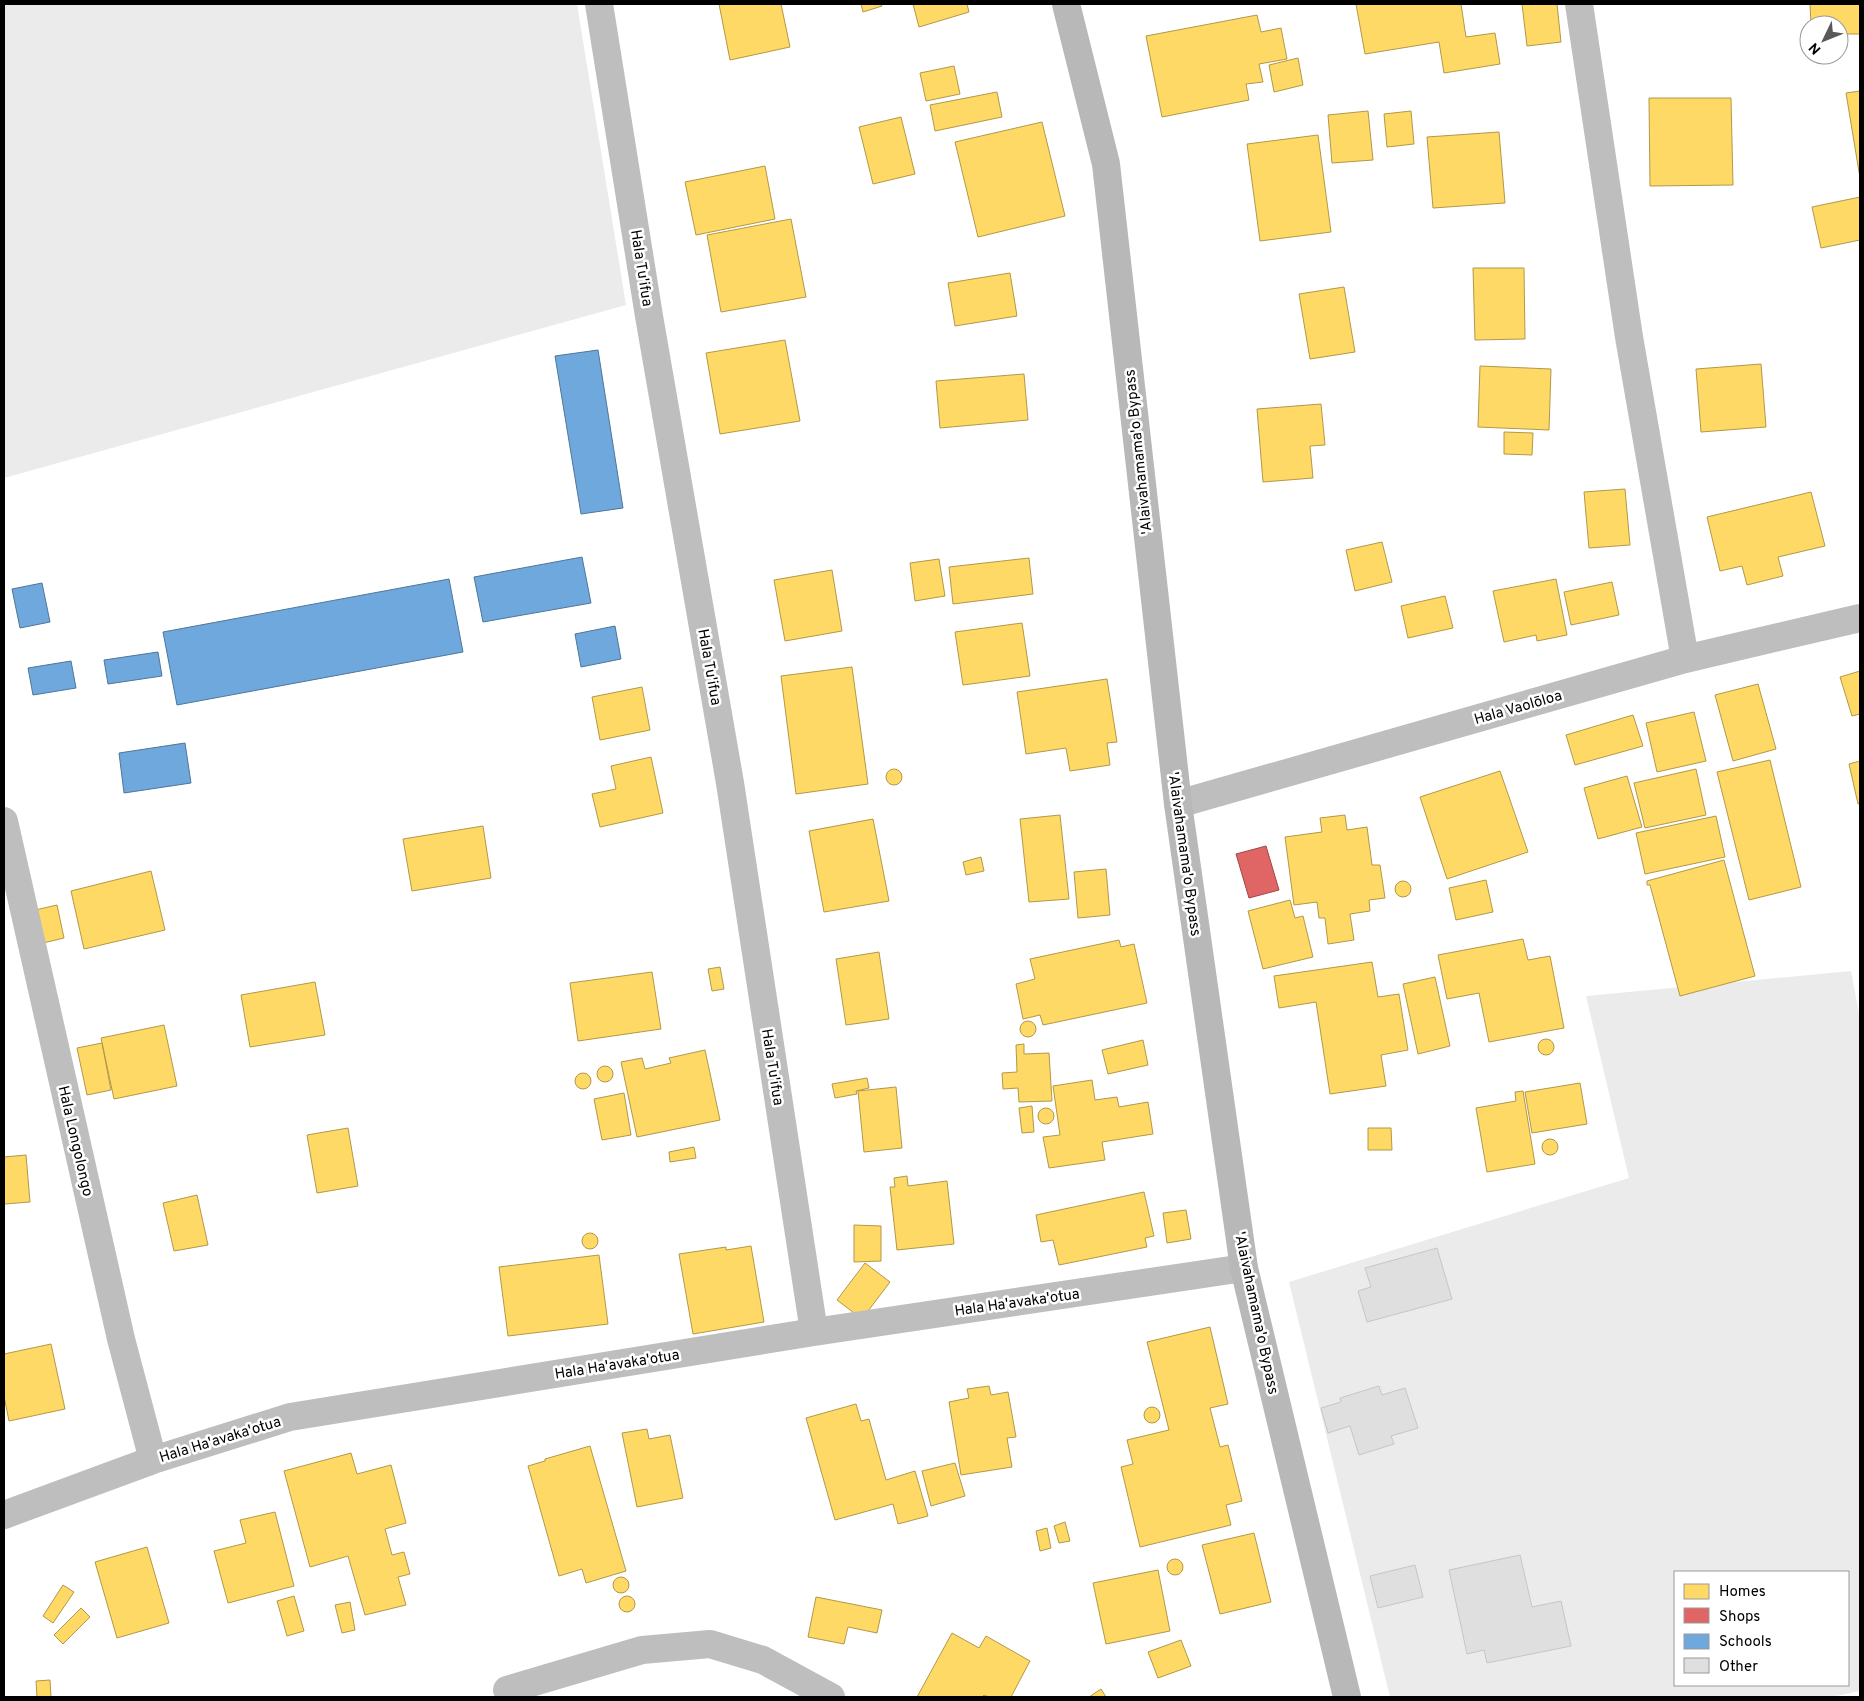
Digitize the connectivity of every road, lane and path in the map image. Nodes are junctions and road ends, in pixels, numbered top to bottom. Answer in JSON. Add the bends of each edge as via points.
{"nodes":[{"id":1,"x":599,"y":4,"type":"edge"},
{"id":2,"x":1066,"y":4,"type":"edge"},
{"id":3,"x":1579,"y":4,"type":"edge"},
{"id":4,"x":1860,"y":618,"type":"edge"},
{"id":5,"x":1685,"y":659,"type":"junction"},
{"id":6,"x":1178,"y":804,"type":"junction"},
{"id":7,"x":4,"y":821,"type":"edge"},
{"id":8,"x":1244,"y":1268,"type":"junction"},
{"id":9,"x":814,"y":1332,"type":"junction"},
{"id":10,"x":153,"y":1460,"type":"junction"},
{"id":11,"x":4,"y":1515,"type":"edge"},
{"id":12,"x":507,"y":1690,"type":"dead end"},
{"id":13,"x":831,"y":1697,"type":"edge"},
{"id":14,"x":1347,"y":1697,"type":"edge"}],
"edges":[{"from":1,"to":9,"type":"street","name":"Hala Tu'ifua","via":[[730,783]]},
{"from":2,"to":6,"type":"main road","name":"'Alaivahamama'o Bypass","via":[[1106,164]]},
{"from":3,"to":5,"type":"street","via":[[1629,337]]},
{"from":4,"to":5,"type":"street","name":"Hala Vaolōloa"},
{"from":5,"to":6,"type":"street","name":"Hala Vaolōloa"},
{"from":6,"to":8,"type":"main road","name":"'Alaivahamama'o Bypass"},
{"from":7,"to":10,"type":"street","name":"Hala Longolongo","via":[[121,1339]]},
{"from":8,"to":9,"type":"street","name":"Hala Ha'avaka'otua"},
{"from":8,"to":14,"type":"main road","name":"'Alaivahamama'o Bypass"},
{"from":9,"to":10,"type":"street","name":"Hala Ha'avaka'otua","via":[[290,1417]]},
{"from":10,"to":11,"type":"street","name":"Hala Ha'avaka'otua"},
{"from":12,"to":13,"type":"street","via":[[642,1650],[710,1644],[763,1660]]}]}
